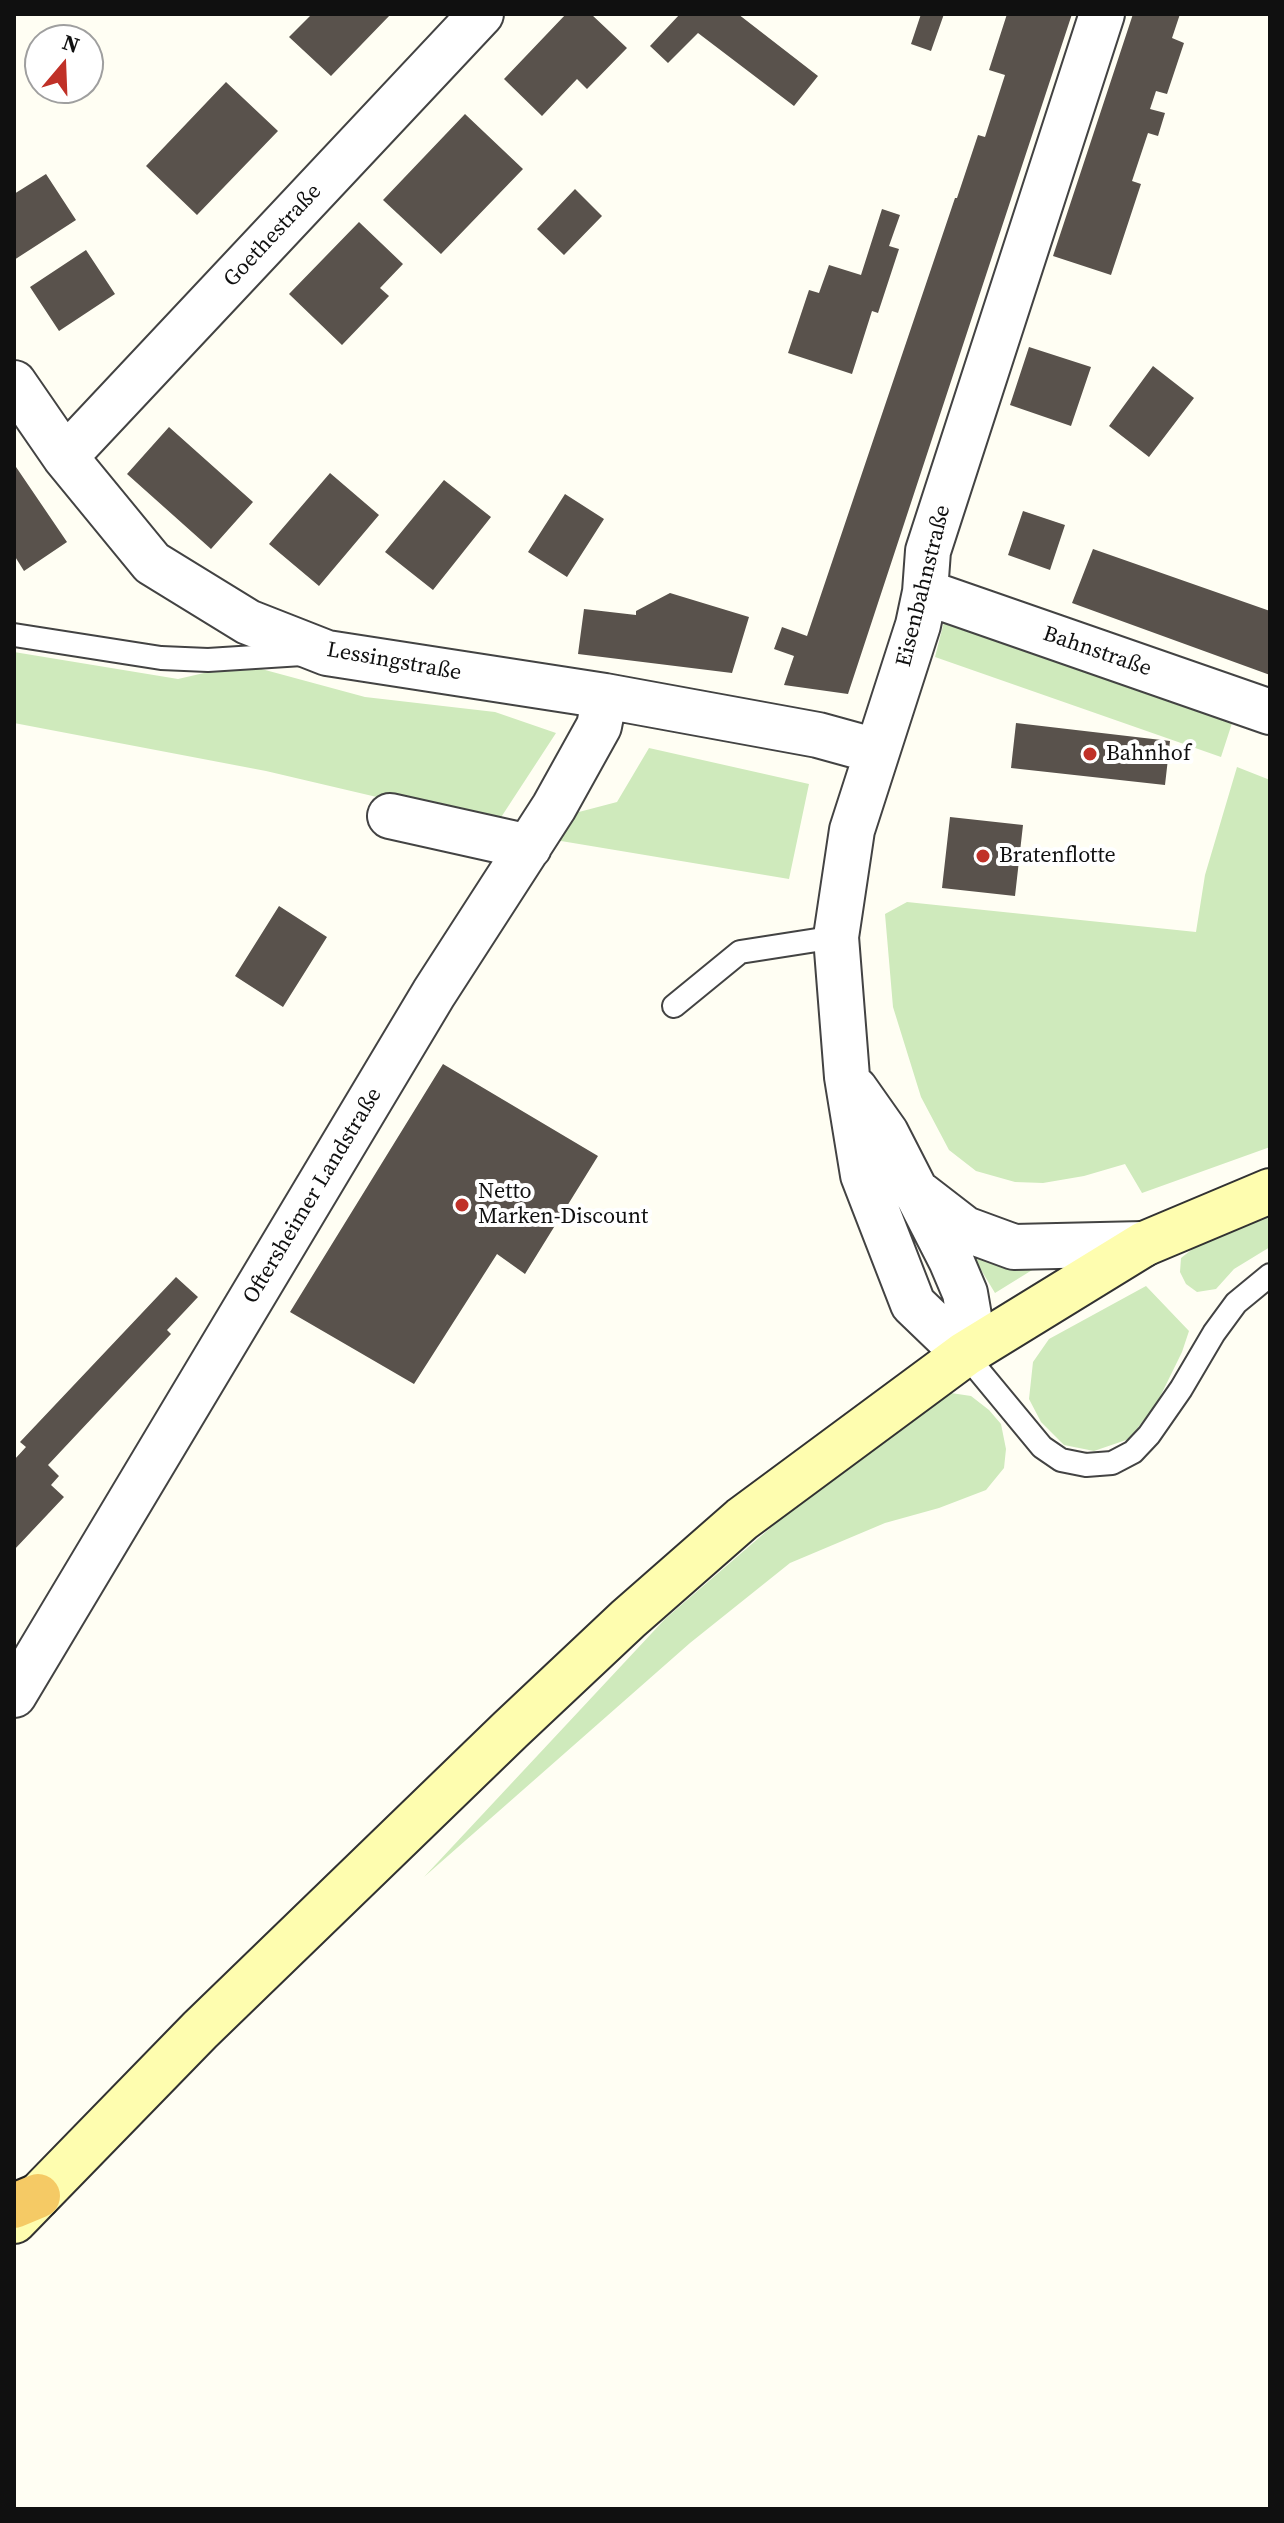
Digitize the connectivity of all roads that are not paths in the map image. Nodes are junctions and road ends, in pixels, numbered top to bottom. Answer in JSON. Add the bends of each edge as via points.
{"nodes":[{"id":1,"x":481,"y":14,"type":"edge"},
{"id":2,"x":1102,"y":14,"type":"edge"},
{"id":3,"x":14,"y":383,"type":"edge"},
{"id":4,"x":65,"y":457,"type":"junction"},
{"id":5,"x":925,"y":592,"type":"junction"},
{"id":6,"x":14,"y":635,"type":"edge"},
{"id":7,"x":327,"y":653,"type":"junction"},
{"id":8,"x":605,"y":696,"type":"junction"},
{"id":9,"x":1270,"y":712,"type":"edge"},
{"id":10,"x":876,"y":751,"type":"junction"},
{"id":11,"x":390,"y":816,"type":"dead end"},
{"id":12,"x":529,"y":847,"type":"junction"},
{"id":13,"x":836,"y":937,"type":"junction"},
{"id":14,"x":674,"y":1006,"type":"dead end"},
{"id":15,"x":847,"y":1077,"type":"junction"},
{"id":16,"x":913,"y":1189,"type":"junction"},
{"id":17,"x":1270,"y":1191,"type":"edge"},
{"id":18,"x":1144,"y":1244,"type":"junction"},
{"id":19,"x":1270,"y":1275,"type":"edge"},
{"id":20,"x":965,"y":1354,"type":"junction"},
{"id":21,"x":14,"y":1695,"type":"edge"},
{"id":22,"x":22,"y":2208,"type":"edge"}],
"edges":[{"from":1,"to":4,"type":"street","name":"Goethestraße"},
{"from":2,"to":5,"type":"street","name":"Eisenbahnstraße","via":[[928,551]]},
{"from":3,"to":4,"type":"street","name":"Lessingstraße"},
{"from":4,"to":7,"type":"street","name":"Lessingstraße","via":[[152,563],[248,622]]},
{"from":5,"to":9,"type":"street","name":"Bahnstraße"},
{"from":5,"to":10,"type":"street","name":"Eisenbahnstraße"},
{"from":6,"to":7,"type":"lane","via":[[161,658]]},
{"from":7,"to":8,"type":"street","name":"Lessingstraße"},
{"from":8,"to":10,"type":"street","name":"Lessingstraße","via":[[818,735]]},
{"from":8,"to":12,"type":"street","name":"Oftersheimer Landstraße","via":[[599,726]]},
{"from":10,"to":13,"type":"street","name":"Eisenbahnstraße","via":[[852,830]]},
{"from":11,"to":12,"type":"street"},
{"from":12,"to":21,"type":"street","name":"Oftersheimer Landstraße","via":[[426,1007]]},
{"from":13,"to":14,"type":"lane","via":[[740,952]]},
{"from":13,"to":15,"type":"street","name":"Eisenbahnstraße"},
{"from":15,"to":16,"type":"street","via":[[886,1133]]},
{"from":15,"to":20,"type":"street","name":"Eisenbahnstraße","via":[[863,1175],[913,1304]]},
{"from":16,"to":18,"type":"street","via":[[965,1229],[1014,1247]]},
{"from":16,"to":20,"type":"street","via":[[965,1293],[970,1322]]},
{"from":17,"to":18,"type":"main road"},
{"from":18,"to":20,"type":"main road"},
{"from":19,"to":20,"type":"lane","via":[[1236,1303],[1149,1435],[1112,1463],[1061,1460],[1042,1447]]},
{"from":20,"to":22,"type":"main road","via":[[742,1519],[628,1619]]}]}
